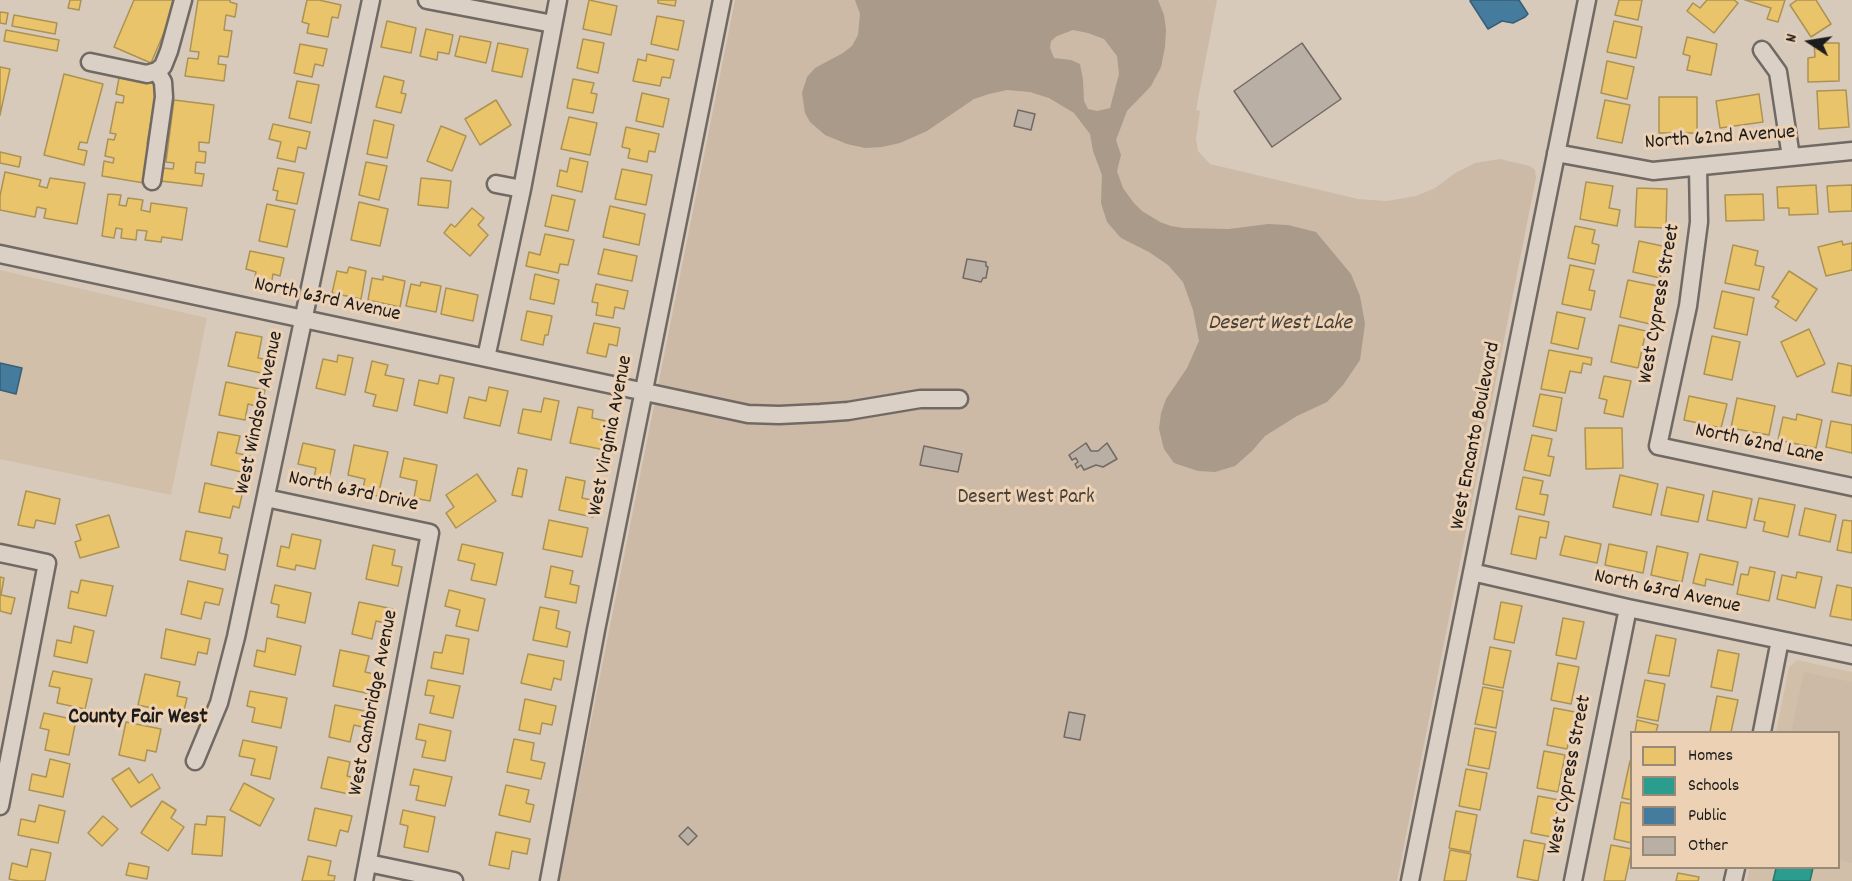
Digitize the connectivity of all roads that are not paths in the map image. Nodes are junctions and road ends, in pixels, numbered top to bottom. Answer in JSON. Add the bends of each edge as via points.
{"nodes":[{"id":1,"x":183,"y":0,"type":"edge"},
{"id":2,"x":371,"y":0,"type":"edge"},
{"id":3,"x":427,"y":0,"type":"edge"},
{"id":4,"x":558,"y":0,"type":"edge"},
{"id":5,"x":722,"y":0,"type":"edge"},
{"id":6,"x":1587,"y":0,"type":"edge"},
{"id":7,"x":553,"y":24,"type":"junction"},
{"id":8,"x":1762,"y":50,"type":"dead end"},
{"id":9,"x":90,"y":62,"type":"dead end"},
{"id":10,"x":157,"y":71,"type":"junction"},
{"id":11,"x":1852,"y":151,"type":"edge"},
{"id":12,"x":1557,"y":153,"type":"junction"},
{"id":13,"x":1791,"y":157,"type":"junction"},
{"id":14,"x":1698,"y":167,"type":"junction"},
{"id":15,"x":152,"y":181,"type":"dead end"},
{"id":16,"x":496,"y":184,"type":"dead end"},
{"id":17,"x":522,"y":189,"type":"junction"},
{"id":18,"x":0,"y":254,"type":"edge"},
{"id":19,"x":304,"y":318,"type":"junction"},
{"id":20,"x":486,"y":358,"type":"junction"},
{"id":21,"x":644,"y":390,"type":"junction"},
{"id":22,"x":959,"y":399,"type":"dead end"},
{"id":23,"x":1658,"y":447,"type":"joint"},
{"id":24,"x":1852,"y":487,"type":"edge"},
{"id":25,"x":266,"y":498,"type":"junction"},
{"id":26,"x":430,"y":533,"type":"joint"},
{"id":27,"x":0,"y":553,"type":"edge"},
{"id":28,"x":1472,"y":572,"type":"junction"},
{"id":29,"x":1628,"y":608,"type":"junction"},
{"id":30,"x":1780,"y":640,"type":"junction"},
{"id":31,"x":1852,"y":655,"type":"edge"},
{"id":32,"x":1762,"y":731,"type":"edge"},
{"id":33,"x":195,"y":761,"type":"dead end"},
{"id":34,"x":0,"y":806,"type":"edge"},
{"id":35,"x":368,"y":863,"type":"junction"},
{"id":36,"x":364,"y":881,"type":"edge"},
{"id":37,"x":454,"y":881,"type":"edge"},
{"id":38,"x":549,"y":881,"type":"edge"},
{"id":39,"x":1410,"y":881,"type":"edge"},
{"id":40,"x":1573,"y":881,"type":"edge"}],
"edges":[{"from":1,"to":10,"type":"street","via":[[169,51]]},
{"from":2,"to":19,"type":"street","name":"West Windsor Avenue"},
{"from":3,"to":7,"type":"street"},
{"from":4,"to":7,"type":"street"},
{"from":5,"to":21,"type":"street","name":"West Virginia Avenue"},
{"from":6,"to":12,"type":"street","name":"West Encanto Boulevard"},
{"from":7,"to":17,"type":"street"},
{"from":8,"to":13,"type":"street","via":[[1778,72]]},
{"from":9,"to":10,"type":"street","via":[[147,74]]},
{"from":10,"to":15,"type":"street","via":[[164,97]]},
{"from":11,"to":13,"type":"street","name":"North 62nd Avenue"},
{"from":12,"to":14,"type":"street","name":"North 62nd Avenue","via":[[1653,171]]},
{"from":12,"to":28,"type":"street","name":"West Encanto Boulevard"},
{"from":13,"to":14,"type":"street","name":"North 62nd Avenue"},
{"from":14,"to":23,"type":"street","name":"West Cypress Street","via":[[1699,222],[1688,306]]},
{"from":16,"to":17,"type":"street"},
{"from":17,"to":20,"type":"street"},
{"from":18,"to":19,"type":"street","name":"North 63rd Avenue"},
{"from":19,"to":20,"type":"street","name":"North 63rd Avenue"},
{"from":19,"to":25,"type":"street","name":"West Windsor Avenue"},
{"from":20,"to":21,"type":"street","name":"North 63rd Avenue"},
{"from":21,"to":22,"type":"street","name":"North 63rd Avenue","via":[[748,414],[779,415],[848,411],[920,399]]},
{"from":21,"to":38,"type":"street","name":"West Virginia Avenue"},
{"from":23,"to":24,"type":"street","name":"North 62nd Lane"},
{"from":25,"to":26,"type":"street","name":"North 63rd Drive"},
{"from":25,"to":33,"type":"street","name":"West Windsor Avenue","via":[[219,703]]},
{"from":26,"to":35,"type":"street","name":"West Cambridge Avenue"},
{"from":27,"to":34,"type":"street","via":[[47,563]]},
{"from":28,"to":29,"type":"street","name":"North 63rd Avenue"},
{"from":28,"to":39,"type":"street","name":"West Encanto Boulevard"},
{"from":29,"to":30,"type":"street","name":"North 63rd Avenue"},
{"from":29,"to":40,"type":"street","name":"West Cypress Street"},
{"from":30,"to":31,"type":"street","name":"North 63rd Avenue"},
{"from":30,"to":32,"type":"street"},
{"from":35,"to":36,"type":"street","name":"West Cambridge Avenue"},
{"from":35,"to":37,"type":"street"}]}
